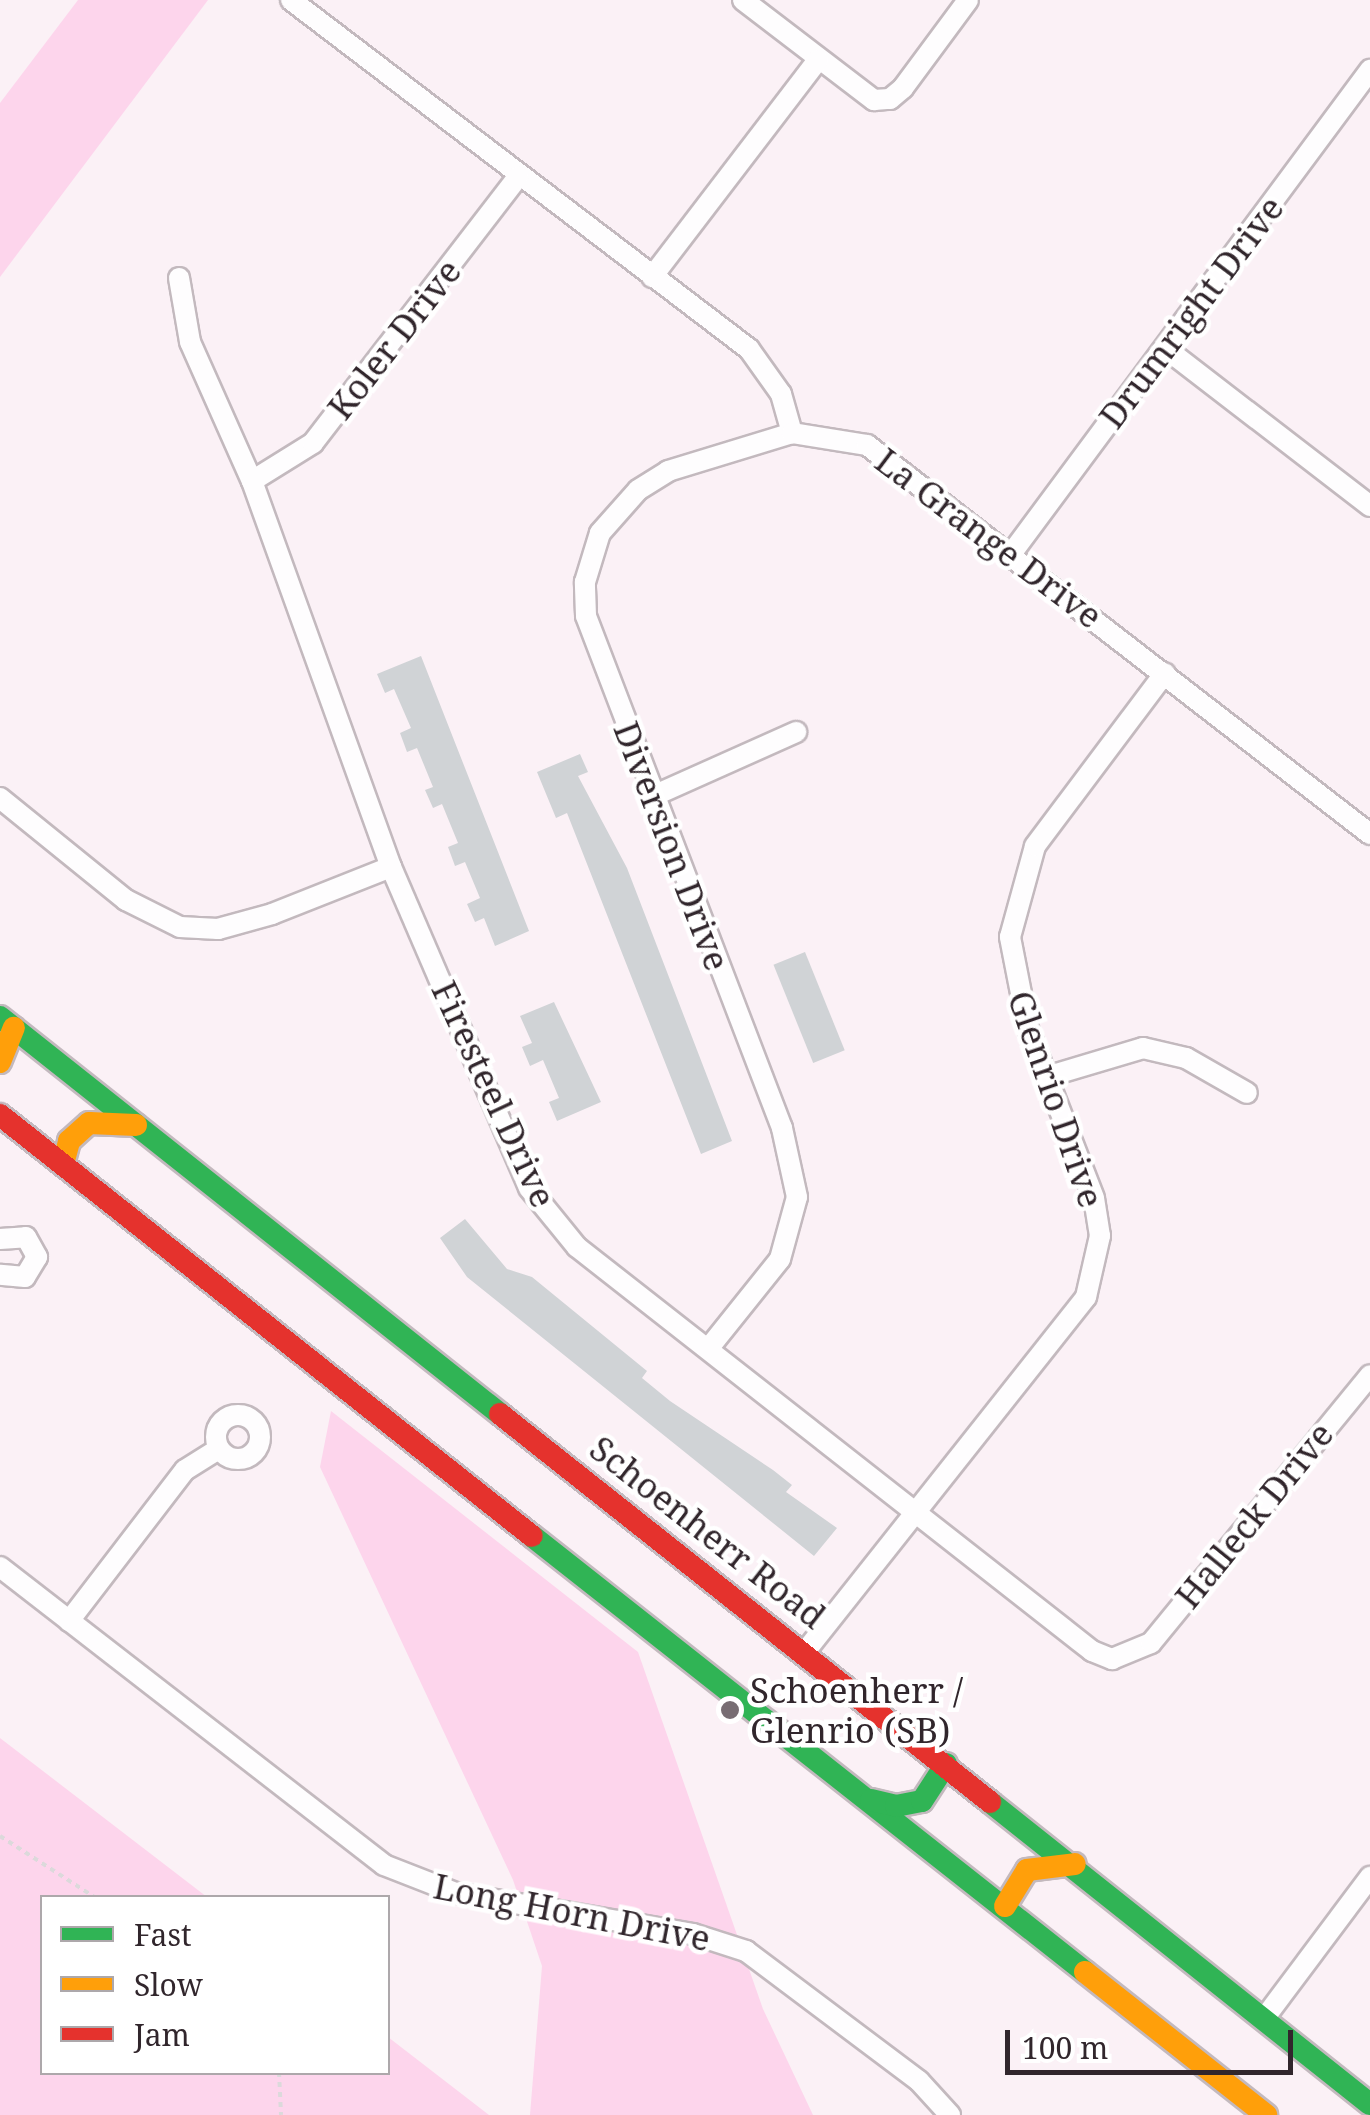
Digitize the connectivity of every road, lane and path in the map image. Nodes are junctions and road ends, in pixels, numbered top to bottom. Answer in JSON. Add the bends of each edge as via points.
{"nodes":[{"id":1,"x":292,"y":0,"type":"edge"},
{"id":2,"x":743,"y":0,"type":"edge"},
{"id":3,"x":968,"y":0,"type":"edge"},
{"id":4,"x":818,"y":60,"type":"junction"},
{"id":5,"x":1370,"y":70,"type":"edge"},
{"id":6,"x":518,"y":178,"type":"junction"},
{"id":7,"x":180,"y":278,"type":"dead end"},
{"id":8,"x":652,"y":278,"type":"junction"},
{"id":9,"x":1166,"y":348,"type":"junction"},
{"id":10,"x":792,"y":433,"type":"junction"},
{"id":11,"x":252,"y":481,"type":"junction"},
{"id":12,"x":1370,"y":506,"type":"edge"},
{"id":13,"x":1011,"y":554,"type":"junction"},
{"id":14,"x":1165,"y":673,"type":"junction"},
{"id":15,"x":796,"y":732,"type":"dead end"},
{"id":16,"x":653,"y":796,"type":"junction"},
{"id":17,"x":0,"y":798,"type":"edge"},
{"id":18,"x":1370,"y":834,"type":"edge"},
{"id":19,"x":391,"y":866,"type":"junction"},
{"id":20,"x":7,"y":1023,"type":"edge"},
{"id":21,"x":0,"y":1062,"type":"edge"},
{"id":22,"x":1046,"y":1077,"type":"junction"},
{"id":23,"x":1246,"y":1094,"type":"dead end"},
{"id":24,"x":0,"y":1114,"type":"edge"},
{"id":25,"x":136,"y":1125,"type":"junction"},
{"id":26,"x":63,"y":1164,"type":"junction"},
{"id":27,"x":0,"y":1239,"type":"edge"},
{"id":28,"x":1,"y":1277,"type":"edge"},
{"id":29,"x":708,"y":1350,"type":"junction"},
{"id":30,"x":1370,"y":1375,"type":"edge"},
{"id":31,"x":219,"y":1448,"type":"dead end"},
{"id":32,"x":916,"y":1514,"type":"junction"},
{"id":33,"x":0,"y":1567,"type":"edge"},
{"id":34,"x":70,"y":1622,"type":"junction"},
{"id":35,"x":804,"y":1653,"type":"junction"},
{"id":36,"x":1137,"y":1654,"type":"joint"},
{"id":37,"x":946,"y":1764,"type":"junction"},
{"id":38,"x":871,"y":1800,"type":"junction"},
{"id":39,"x":0,"y":1836,"type":"edge"},
{"id":40,"x":1074,"y":1864,"type":"junction"},
{"id":41,"x":1370,"y":1877,"type":"edge"},
{"id":42,"x":91,"y":1895,"type":"edge"},
{"id":43,"x":1004,"y":1906,"type":"junction"},
{"id":44,"x":1266,"y":2016,"type":"junction"},
{"id":45,"x":278,"y":2075,"type":"edge"},
{"id":46,"x":1370,"y":2104,"type":"edge"},
{"id":47,"x":281,"y":2115,"type":"edge"},
{"id":48,"x":950,"y":2115,"type":"edge"},
{"id":49,"x":1266,"y":2115,"type":"edge"}],
"edges":[{"from":1,"to":6,"type":"street"},
{"from":2,"to":4,"type":"street"},
{"from":3,"to":4,"type":"street","via":[[890,99],[860,92]]},
{"from":4,"to":8,"type":"street"},
{"from":5,"to":9,"type":"street","name":"Drumright Drive"},
{"from":6,"to":8,"type":"street"},
{"from":6,"to":11,"type":"street","name":"Koler Drive","via":[[312,442]]},
{"from":7,"to":11,"type":"street","name":"Firesteel Drive","via":[[190,342]]},
{"from":8,"to":10,"type":"street","via":[[768,369]]},
{"from":9,"to":12,"type":"street"},
{"from":9,"to":13,"type":"street","name":"Drumright Drive"},
{"from":10,"to":13,"type":"street","name":"La Grange Drive","via":[[867,445]]},
{"from":10,"to":16,"type":"street","name":"Diversion Drive","via":[[668,471],[616,508],[590,558],[586,616]]},
{"from":11,"to":19,"type":"street","name":"Firesteel Drive"},
{"from":13,"to":14,"type":"street","name":"La Grange Drive"},
{"from":14,"to":18,"type":"street","name":"La Grange Drive"},
{"from":14,"to":22,"type":"street","name":"Glenrio Drive","via":[[1060,805],[1020,887],[1010,937],[1013,969]]},
{"from":15,"to":16,"type":"street"},
{"from":16,"to":29,"type":"street","name":"Diversion Drive","via":[[782,1128],[797,1197],[780,1259]]},
{"from":17,"to":19,"type":"street","via":[[126,900],[180,927],[218,929]]},
{"from":19,"to":29,"type":"street","name":"Firesteel Drive","via":[[529,1188],[576,1247]]},
{"from":20,"to":21,"type":"main road"},
{"from":20,"to":25,"type":"main road","name":"Schoenherr Road"},
{"from":22,"to":23,"type":"street","via":[[1143,1048],[1186,1058]]},
{"from":22,"to":32,"type":"street","name":"Glenrio Drive","via":[[1094,1198],[1097,1262],[1086,1297]]},
{"from":24,"to":26,"type":"main road"},
{"from":25,"to":26,"type":"main road","via":[[89,1123],[69,1141]]},
{"from":25,"to":35,"type":"main road","name":"Schoenherr Road"},
{"from":26,"to":38,"type":"main road"},
{"from":27,"to":28,"type":"street","via":[[26,1237],[37,1258],[25,1277]]},
{"from":29,"to":32,"type":"street","name":"Firesteel Drive"},
{"from":30,"to":36,"type":"street","name":"Halleck Drive"},
{"from":31,"to":34,"type":"street","via":[[185,1470]]},
{"from":32,"to":35,"type":"street","name":"Glenrio Drive"},
{"from":32,"to":36,"type":"street","name":"Firesteel Drive","via":[[1092,1651],[1112,1659]]},
{"from":33,"to":34,"type":"street","name":"Long Horn Drive"},
{"from":34,"to":48,"type":"street","name":"Long Horn Drive","via":[[384,1865],[456,1893],[693,1934],[746,1952],[920,2082]]},
{"from":35,"to":37,"type":"main road","name":"Schoenherr Road"},
{"from":37,"to":38,"type":"main road","via":[[922,1801]]},
{"from":37,"to":40,"type":"main road","name":"Schoenherr Road"},
{"from":38,"to":43,"type":"main road"},
{"from":39,"to":42,"type":"path"},
{"from":40,"to":43,"type":"main road","via":[[1026,1870]]},
{"from":40,"to":44,"type":"main road","name":"Schoenherr Road"},
{"from":41,"to":44,"type":"street"},
{"from":43,"to":49,"type":"main road"},
{"from":44,"to":46,"type":"main road","name":"Schoenherr Road"},
{"from":45,"to":47,"type":"path"}]}
